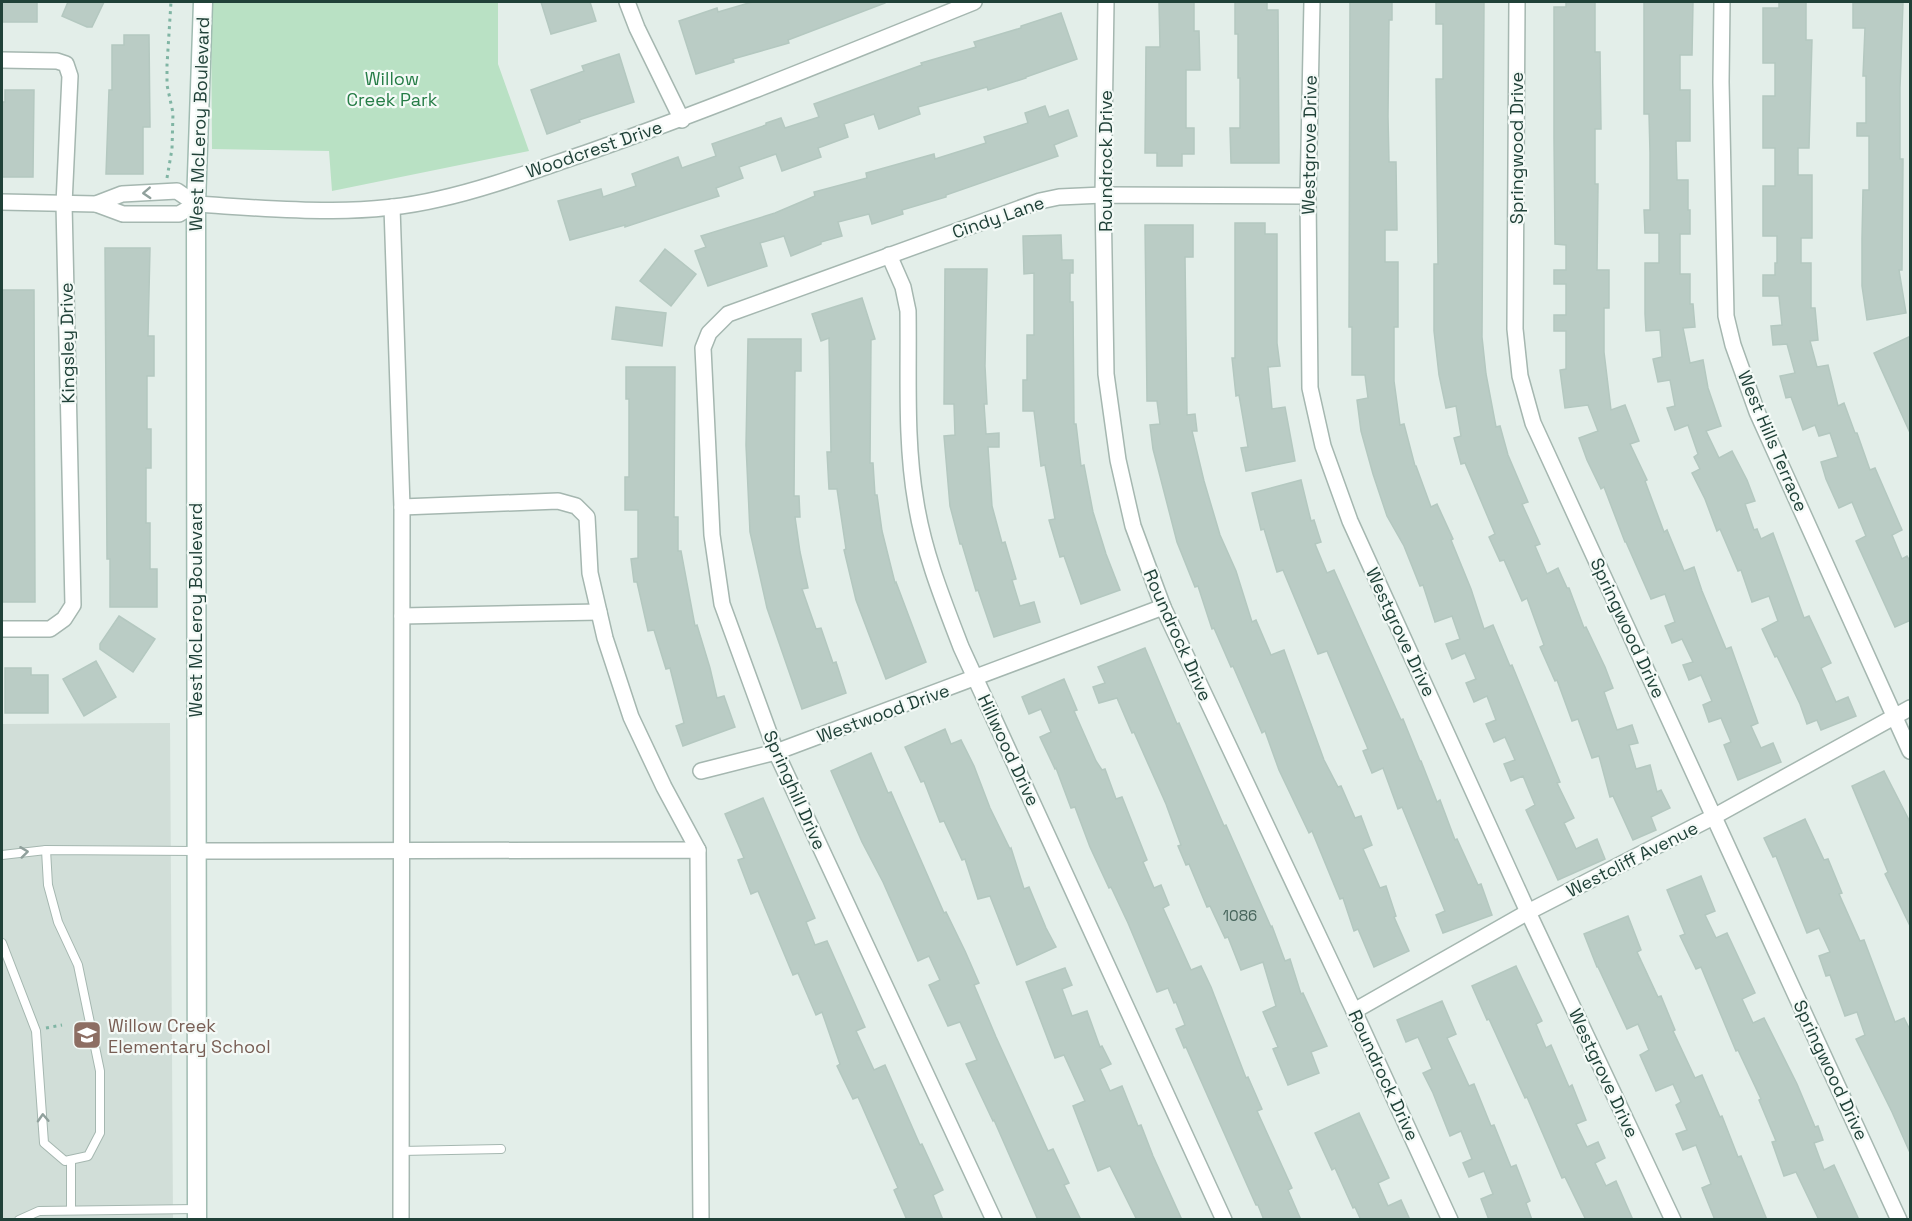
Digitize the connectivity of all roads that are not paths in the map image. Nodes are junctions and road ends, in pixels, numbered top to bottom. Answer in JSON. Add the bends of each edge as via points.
{"nodes":[{"id":1,"x":203,"y":2,"type":"edge"},
{"id":2,"x":627,"y":2,"type":"edge"},
{"id":3,"x":974,"y":2,"type":"edge"},
{"id":4,"x":1106,"y":2,"type":"edge"},
{"id":5,"x":1312,"y":2,"type":"edge"},
{"id":6,"x":1517,"y":2,"type":"edge"},
{"id":7,"x":1722,"y":2,"type":"edge"},
{"id":8,"x":2,"y":60,"type":"edge"},
{"id":9,"x":682,"y":120,"type":"junction"},
{"id":10,"x":1103,"y":195,"type":"junction"},
{"id":11,"x":1308,"y":196,"type":"junction"},
{"id":12,"x":2,"y":202,"type":"edge"},
{"id":13,"x":64,"y":204,"type":"junction"},
{"id":14,"x":96,"y":204,"type":"junction"},
{"id":15,"x":196,"y":204,"type":"junction"},
{"id":16,"x":392,"y":207,"type":"junction"},
{"id":17,"x":889,"y":255,"type":"junction"},
{"id":18,"x":709,"y":333,"type":"joint"},
{"id":19,"x":402,"y":507,"type":"junction"},
{"id":20,"x":1162,"y":607,"type":"junction"},
{"id":21,"x":599,"y":612,"type":"junction"},
{"id":22,"x":402,"y":616,"type":"junction"},
{"id":23,"x":2,"y":629,"type":"edge"},
{"id":24,"x":976,"y":678,"type":"junction"},
{"id":25,"x":1911,"y":708,"type":"edge"},
{"id":26,"x":1894,"y":717,"type":"junction"},
{"id":27,"x":1911,"y":751,"type":"edge"},
{"id":28,"x":776,"y":752,"type":"junction"},
{"id":29,"x":701,"y":771,"type":"dead end"},
{"id":30,"x":1715,"y":816,"type":"junction"},
{"id":31,"x":46,"y":850,"type":"junction"},
{"id":32,"x":401,"y":850,"type":"junction"},
{"id":33,"x":698,"y":850,"type":"junction"},
{"id":34,"x":195,"y":851,"type":"junction"},
{"id":35,"x":2,"y":855,"type":"edge"},
{"id":36,"x":1528,"y":912,"type":"junction"},
{"id":37,"x":2,"y":943,"type":"edge"},
{"id":38,"x":1354,"y":1011,"type":"junction"},
{"id":39,"x":501,"y":1149,"type":"dead end"},
{"id":40,"x":401,"y":1151,"type":"junction"},
{"id":41,"x":71,"y":1160,"type":"junction"},
{"id":42,"x":71,"y":1210,"type":"junction"},
{"id":43,"x":85,"y":1210,"type":"junction"},
{"id":44,"x":197,"y":1214,"type":"edge"},
{"id":45,"x":18,"y":1220,"type":"edge"},
{"id":46,"x":76,"y":1220,"type":"edge"},
{"id":47,"x":401,"y":1220,"type":"edge"},
{"id":48,"x":701,"y":1220,"type":"edge"},
{"id":49,"x":994,"y":1220,"type":"edge"},
{"id":50,"x":1224,"y":1220,"type":"edge"},
{"id":51,"x":1450,"y":1220,"type":"edge"},
{"id":52,"x":1673,"y":1220,"type":"edge"},
{"id":53,"x":1899,"y":1220,"type":"edge"}],
"edges":[{"from":1,"to":15,"type":"main road","name":"West McLeroy Boulevard"},
{"from":2,"to":9,"type":"street"},
{"from":3,"to":9,"type":"street","name":"Woodcrest Drive"},
{"from":4,"to":10,"type":"street","name":"Roundrock Drive"},
{"from":5,"to":11,"type":"street","name":"Westgrove Drive"},
{"from":6,"to":30,"type":"street","name":"Springwood Drive","via":[[1515,329],[1520,376],[1533,423]]},
{"from":7,"to":26,"type":"street","name":"West Hills Terrace","via":[[1726,316],[1756,412]]},
{"from":8,"to":13,"type":"street","name":"Kingsley Drive","via":[[66,64],[70,76]]},
{"from":9,"to":16,"type":"street","name":"Woodcrest Drive","via":[[526,173],[439,199]]},
{"from":10,"to":11,"type":"street","name":"Cindy Lane"},
{"from":10,"to":17,"type":"street","name":"Cindy Lane","via":[[1040,201]]},
{"from":10,"to":20,"type":"street","name":"Roundrock Drive","via":[[1106,374],[1118,460],[1133,526]]},
{"from":11,"to":36,"type":"street","name":"Westgrove Drive","via":[[1310,388],[1323,446],[1350,521]]},
{"from":12,"to":13,"type":"street"},
{"from":13,"to":14,"type":"street"},
{"from":13,"to":23,"type":"street","name":"Kingsley Drive","via":[[73,605],[64,619],[50,629]]},
{"from":14,"to":15,"type":"street","via":[[123,214],[179,214]]},
{"from":15,"to":14,"type":"street","one_way":true,"via":[[177,191],[122,194]]},
{"from":15,"to":16,"type":"street","name":"Woodcrest Drive","via":[[328,212]]},
{"from":15,"to":34,"type":"main road","name":"West McLeroy Boulevard"},
{"from":16,"to":19,"type":"street"},
{"from":17,"to":18,"type":"street","name":"Cindy Lane","via":[[728,314]]},
{"from":17,"to":24,"type":"street","name":"Hillwood Drive","via":[[908,311],[910,459],[920,525],[941,594]]},
{"from":18,"to":28,"type":"street","name":"Springhill Drive","via":[[703,348],[706,435],[712,535],[722,604]]},
{"from":19,"to":21,"type":"street","via":[[558,501],[576,506],[587,517],[590,573]]},
{"from":19,"to":22,"type":"street"},
{"from":20,"to":24,"type":"street","name":"Westwood Drive"},
{"from":20,"to":38,"type":"street","name":"Roundrock Drive"},
{"from":21,"to":22,"type":"street"},
{"from":21,"to":33,"type":"street","via":[[631,717]]},
{"from":22,"to":32,"type":"street"},
{"from":24,"to":28,"type":"street","name":"Westwood Drive"},
{"from":24,"to":50,"type":"street","name":"Hillwood Drive"},
{"from":25,"to":26,"type":"street","name":"Westcliff Avenue"},
{"from":26,"to":27,"type":"street","name":"West Hills Terrace"},
{"from":26,"to":30,"type":"street","name":"Westcliff Avenue"},
{"from":28,"to":29,"type":"street","name":"Westwood Drive"},
{"from":28,"to":49,"type":"street","name":"Springhill Drive"},
{"from":30,"to":36,"type":"street","name":"Westcliff Avenue"},
{"from":30,"to":53,"type":"street","name":"Springwood Drive"},
{"from":31,"to":34,"type":"lane"},
{"from":35,"to":31,"type":"lane","one_way":true},
{"from":31,"to":41,"type":"lane","via":[[48,885],[58,922],[78,965],[99,1071],[99,1133],[88,1156]]},
{"from":32,"to":33,"type":"street"},
{"from":32,"to":34,"type":"street"},
{"from":32,"to":40,"type":"street"},
{"from":33,"to":48,"type":"street"},
{"from":34,"to":44,"type":"main road","name":"West McLeroy Boulevard"},
{"from":36,"to":38,"type":"street","name":"Westcliff Avenue"},
{"from":36,"to":52,"type":"street","name":"Westgrove Drive"},
{"from":41,"to":37,"type":"lane","one_way":true,"via":[[65,1161],[44,1143],[36,1030]]},
{"from":38,"to":51,"type":"street","name":"Roundrock Drive"},
{"from":39,"to":40,"type":"lane"},
{"from":40,"to":47,"type":"street"},
{"from":41,"to":42,"type":"lane"},
{"from":42,"to":43,"type":"lane"},
{"from":42,"to":45,"type":"lane","via":[[39,1211]]},
{"from":43,"to":44,"type":"lane"},
{"from":43,"to":46,"type":"lane"}]}
